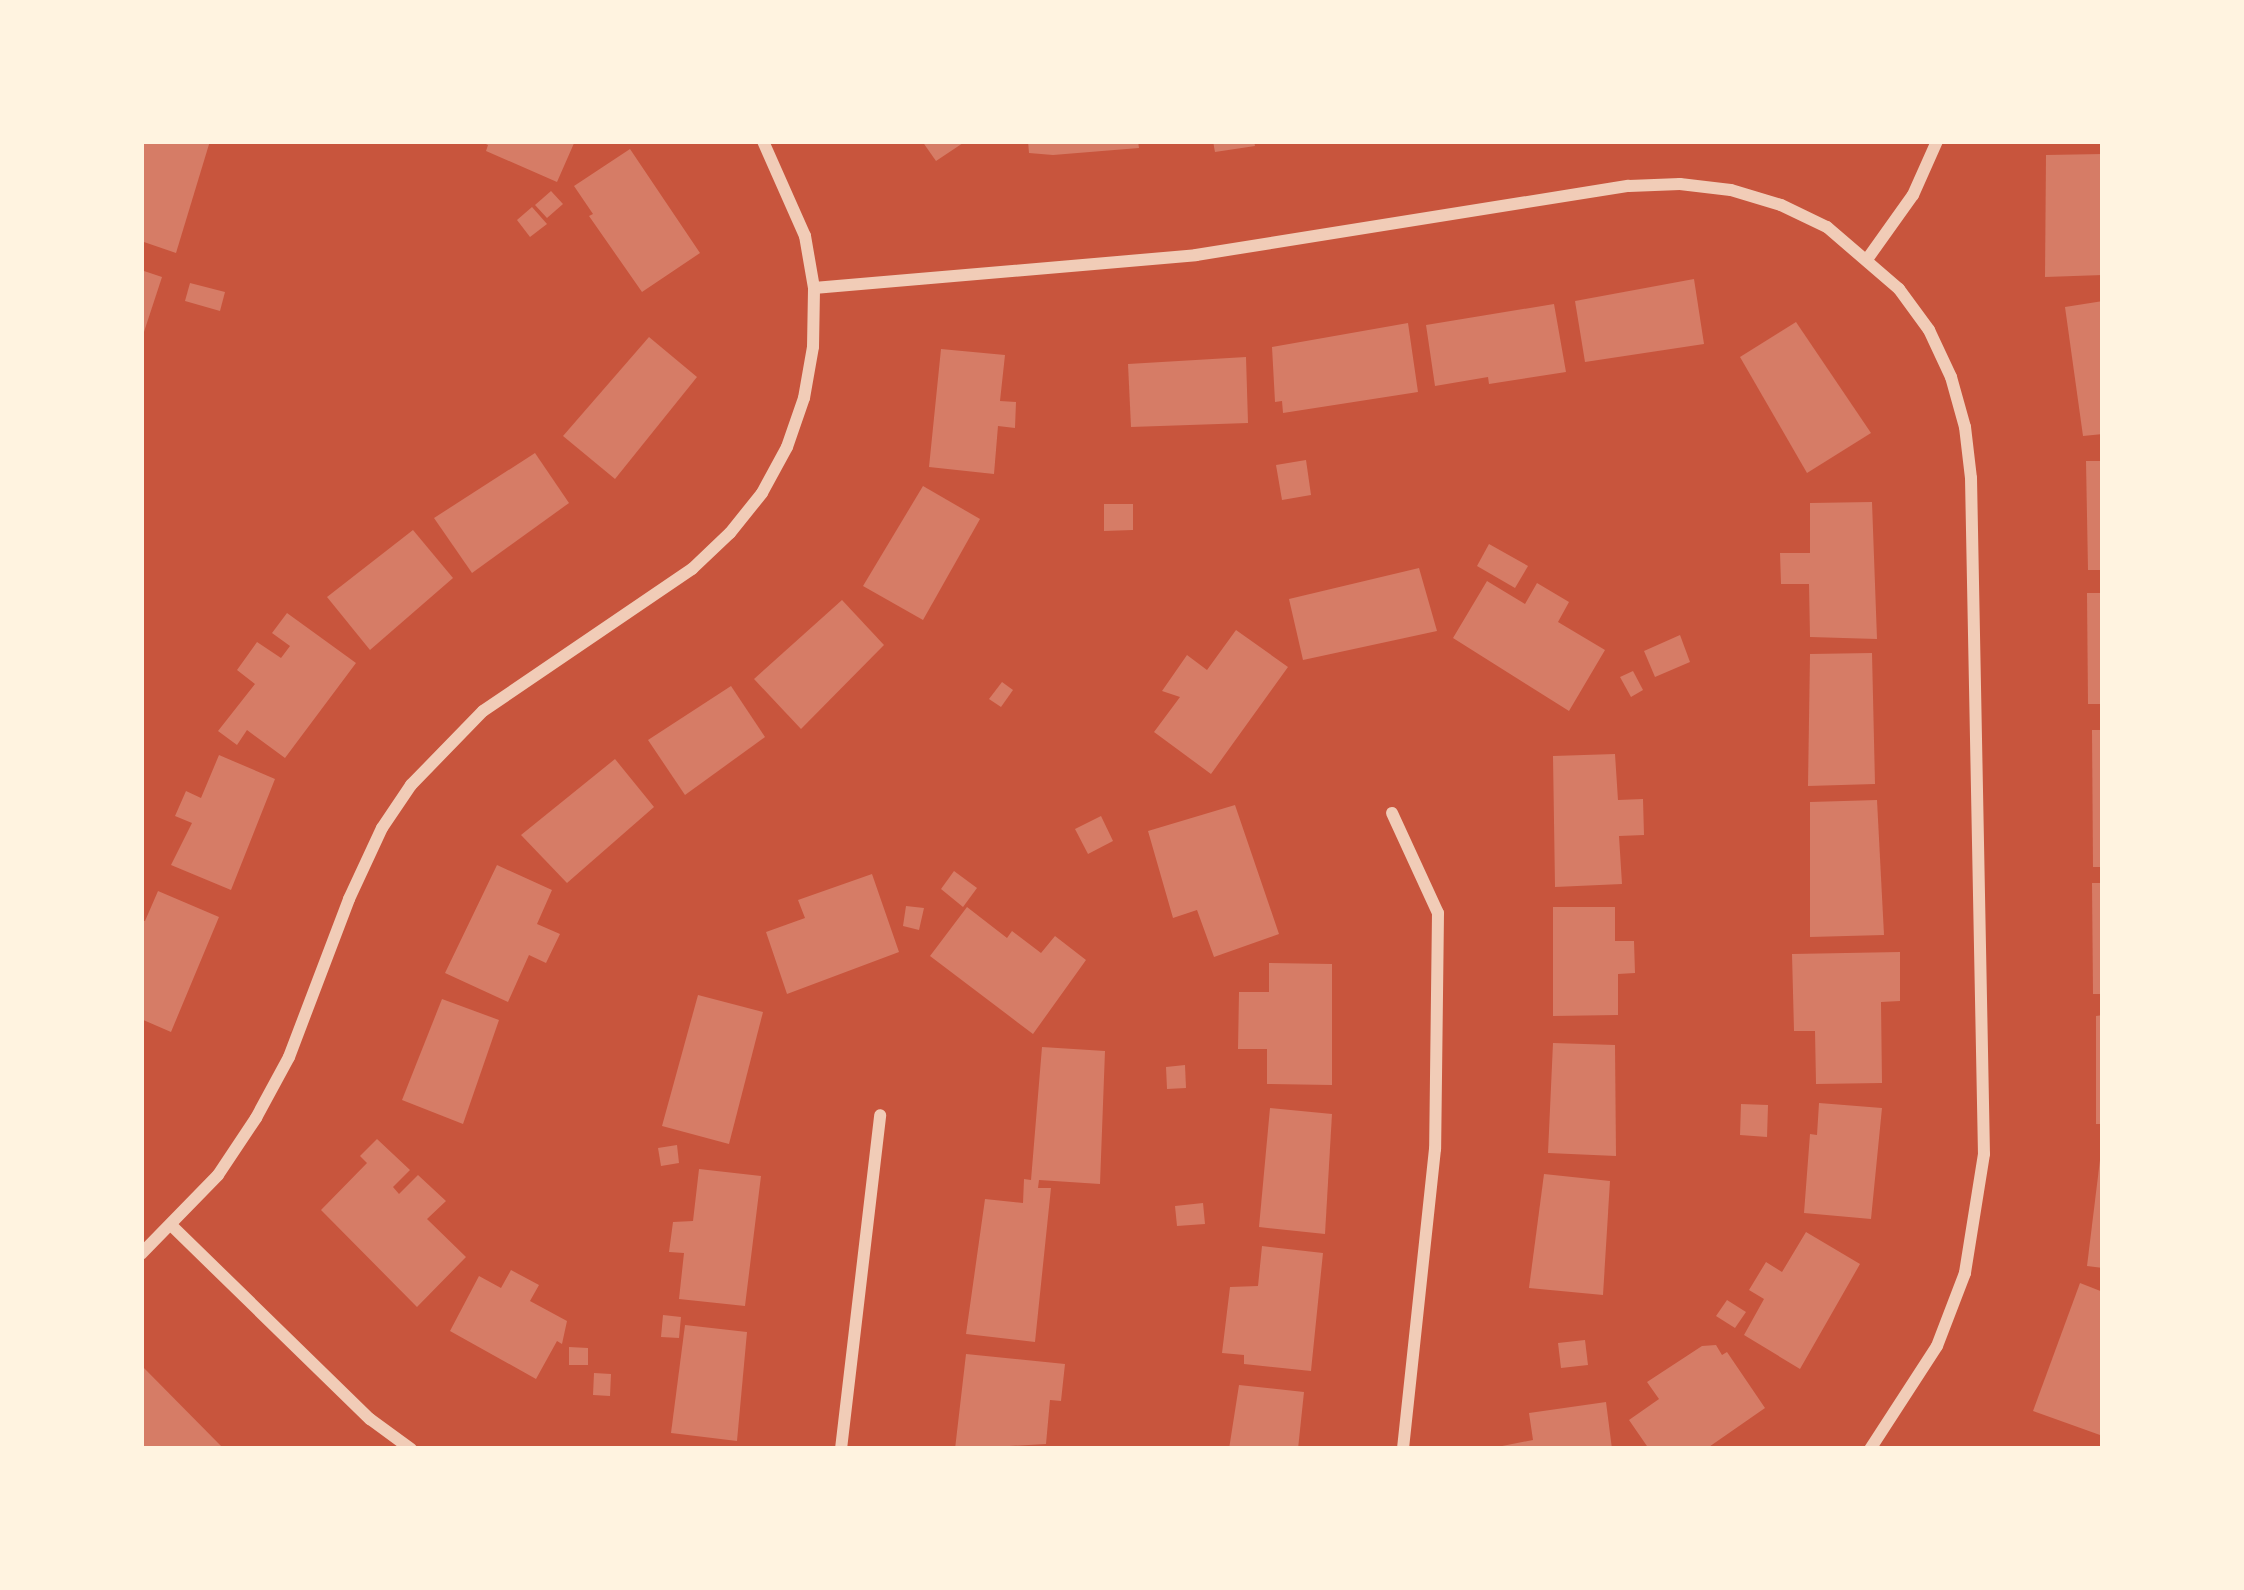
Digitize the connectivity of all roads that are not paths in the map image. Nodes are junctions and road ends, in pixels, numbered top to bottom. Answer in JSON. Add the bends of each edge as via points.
{"nodes":[{"id":1,"x":763,"y":141,"type":"edge"},
{"id":2,"x":1937,"y":141,"type":"edge"},
{"id":3,"x":1868,"y":258,"type":"junction"},
{"id":4,"x":814,"y":288,"type":"junction"},
{"id":5,"x":1392,"y":813,"type":"dead end"},
{"id":6,"x":880,"y":1115,"type":"dead end"},
{"id":7,"x":172,"y":1226,"type":"junction"},
{"id":8,"x":141,"y":1254,"type":"edge"},
{"id":9,"x":410,"y":1449,"type":"edge"},
{"id":10,"x":841,"y":1449,"type":"edge"},
{"id":11,"x":1403,"y":1449,"type":"edge"},
{"id":12,"x":1870,"y":1449,"type":"edge"}],
"edges":[{"from":1,"to":4,"type":"street","via":[[805,236]]},
{"from":2,"to":3,"type":"street","via":[[1913,195]]},
{"from":3,"to":4,"type":"street","via":[[1781,205],[1681,184],[1196,255]]},
{"from":3,"to":12,"type":"street","via":[[1929,330],[1966,427],[1984,1154],[1965,1273],[1937,1346]]},
{"from":4,"to":7,"type":"street","via":[[804,398],[762,493],[692,569],[483,711],[411,785],[349,898],[289,1057],[256,1118]]},
{"from":5,"to":11,"type":"street","via":[[1438,914],[1435,1148]]},
{"from":6,"to":10,"type":"street"},
{"from":7,"to":8,"type":"street"},
{"from":7,"to":9,"type":"street"}]}
